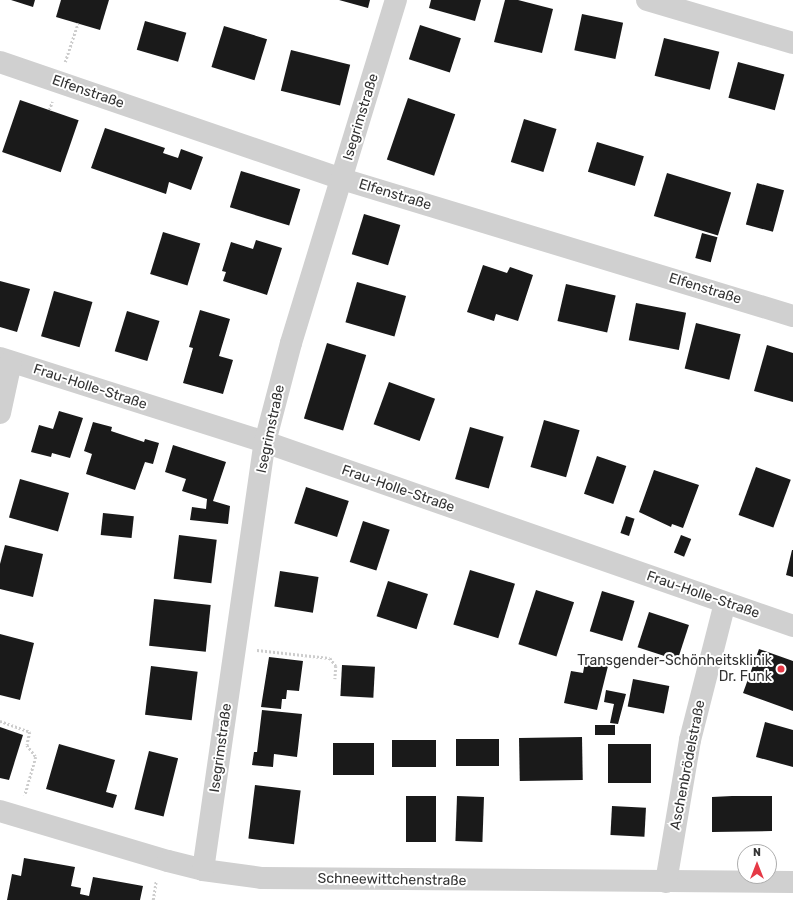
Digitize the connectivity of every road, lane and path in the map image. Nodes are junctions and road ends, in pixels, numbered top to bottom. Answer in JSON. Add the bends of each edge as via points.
{"nodes":[{"id":1,"x":396,"y":0,"type":"edge"},
{"id":2,"x":647,"y":0,"type":"edge"},
{"id":3,"x":78,"y":23,"type":"dead end"},
{"id":4,"x":73,"y":40,"type":"dead end"},
{"id":5,"x":793,"y":43,"type":"edge"},
{"id":6,"x":0,"y":62,"type":"edge"},
{"id":7,"x":342,"y":179,"type":"junction"},
{"id":8,"x":793,"y":316,"type":"edge"},
{"id":9,"x":6,"y":360,"type":"edge"},
{"id":10,"x":0,"y":413,"type":"edge"},
{"id":11,"x":265,"y":442,"type":"junction"},
{"id":12,"x":725,"y":603,"type":"junction"},
{"id":13,"x":793,"y":626,"type":"edge"},
{"id":14,"x":236,"y":647,"type":"junction"},
{"id":15,"x":335,"y":679,"type":"dead end"},
{"id":16,"x":0,"y":721,"type":"edge"},
{"id":17,"x":10,"y":814,"type":"edge"},
{"id":18,"x":204,"y":870,"type":"junction"},
{"id":19,"x":666,"y":882,"type":"junction"},
{"id":20,"x":793,"y":882,"type":"edge"}],
"edges":[{"from":1,"to":7,"type":"street","name":"Isegrimstraße"},
{"from":2,"to":5,"type":"street"},
{"from":3,"to":4,"type":"path"},
{"from":6,"to":7,"type":"street","name":"Elfenstraße"},
{"from":7,"to":8,"type":"street","name":"Elfenstraße"},
{"from":7,"to":11,"type":"street","name":"Isegrimstraße","via":[[291,343]]},
{"from":9,"to":10,"type":"street"},
{"from":9,"to":11,"type":"street","name":"Frau-Holle-Straße"},
{"from":11,"to":12,"type":"street","name":"Frau-Holle-Straße"},
{"from":11,"to":14,"type":"street","name":"Isegrimstraße"},
{"from":12,"to":13,"type":"street","name":"Frau-Holle-Straße"},
{"from":12,"to":19,"type":"street","name":"Aschenbrödelstraße","via":[[690,740]]},
{"from":14,"to":15,"type":"path","via":[[330,658],[336,666]]},
{"from":14,"to":18,"type":"street","name":"Isegrimstraße"},
{"from":16,"to":17,"type":"path","via":[[27,729],[30,734],[27,745],[36,753]]},
{"from":17,"to":18,"type":"street","name":"Schneewittchenstraße"},
{"from":18,"to":19,"type":"street","name":"Schneewittchenstraße","via":[[262,878],[299,879]]},
{"from":19,"to":20,"type":"street","name":"Schneewittchenstraße"}]}
